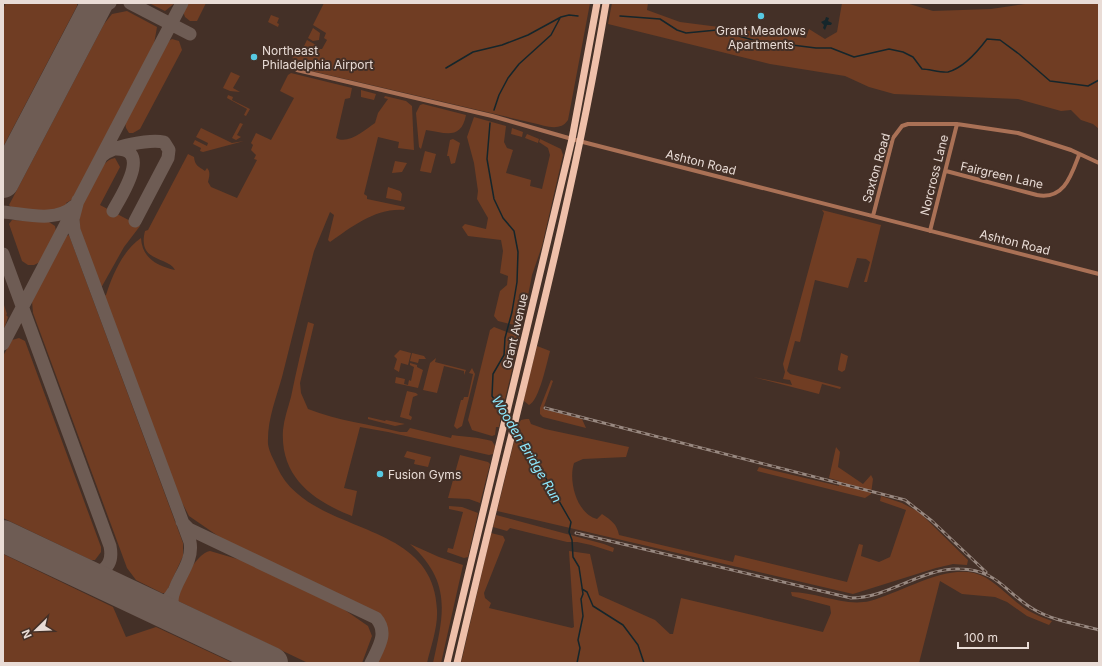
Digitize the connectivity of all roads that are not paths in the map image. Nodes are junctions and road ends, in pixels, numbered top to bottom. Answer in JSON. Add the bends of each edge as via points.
{"nodes":[{"id":1,"x":597,"y":3,"type":"edge"},
{"id":2,"x":606,"y":3,"type":"edge"},
{"id":3,"x":592,"y":32,"type":"junction"},
{"id":4,"x":600,"y":34,"type":"junction"},
{"id":5,"x":297,"y":70,"type":"dead end"},
{"id":6,"x":957,"y":124,"type":"junction"},
{"id":7,"x":575,"y":140,"type":"junction"},
{"id":8,"x":1078,"y":155,"type":"junction"},
{"id":9,"x":1099,"y":163,"type":"edge"},
{"id":10,"x":946,"y":171,"type":"junction"},
{"id":11,"x":873,"y":216,"type":"junction"},
{"id":12,"x":930,"y":231,"type":"junction"},
{"id":13,"x":1099,"y":274,"type":"edge"},
{"id":14,"x":537,"y":285,"type":"junction"},
{"id":15,"x":547,"y":287,"type":"junction"},
{"id":16,"x":496,"y":461,"type":"junction"},
{"id":17,"x":496,"y":500,"type":"junction"},
{"id":18,"x":447,"y":663,"type":"edge"},
{"id":19,"x":457,"y":663,"type":"edge"}],
"edges":[{"from":1,"to":3,"type":"main road","name":"Grant Avenue"},
{"from":2,"to":4,"type":"main road","name":"Grant Avenue"},
{"from":3,"to":4,"type":"main road"},
{"from":3,"to":7,"type":"main road","name":"Grant Avenue"},
{"from":4,"to":7,"type":"main road","name":"Grant Avenue"},
{"from":5,"to":7,"type":"street","name":"Ashton Road","via":[[492,116]]},
{"from":6,"to":8,"type":"street","via":[[1018,133]]},
{"from":6,"to":10,"type":"street","name":"Norcross Lane"},
{"from":6,"to":11,"type":"street","name":"Saxton Road","via":[[915,123],[901,127],[893,138]]},
{"from":7,"to":11,"type":"street","name":"Ashton Road"},
{"from":7,"to":14,"type":"main road","name":"Grant Avenue"},
{"from":7,"to":15,"type":"main road","name":"Grant Avenue"},
{"from":8,"to":9,"type":"street"},
{"from":8,"to":10,"type":"street","name":"Fairgreen Lane","via":[[1064,186],[1050,196],[1037,195]]},
{"from":10,"to":12,"type":"street","name":"Norcross Lane"},
{"from":11,"to":12,"type":"street","name":"Ashton Road"},
{"from":12,"to":13,"type":"street","name":"Ashton Road"},
{"from":14,"to":15,"type":"main road"},
{"from":14,"to":16,"type":"main road","name":"Grant Avenue"},
{"from":15,"to":17,"type":"main road","name":"Grant Avenue"},
{"from":16,"to":17,"type":"main road"},
{"from":16,"to":18,"type":"main road","name":"Grant Avenue"},
{"from":17,"to":19,"type":"main road","name":"Grant Avenue"}]}
